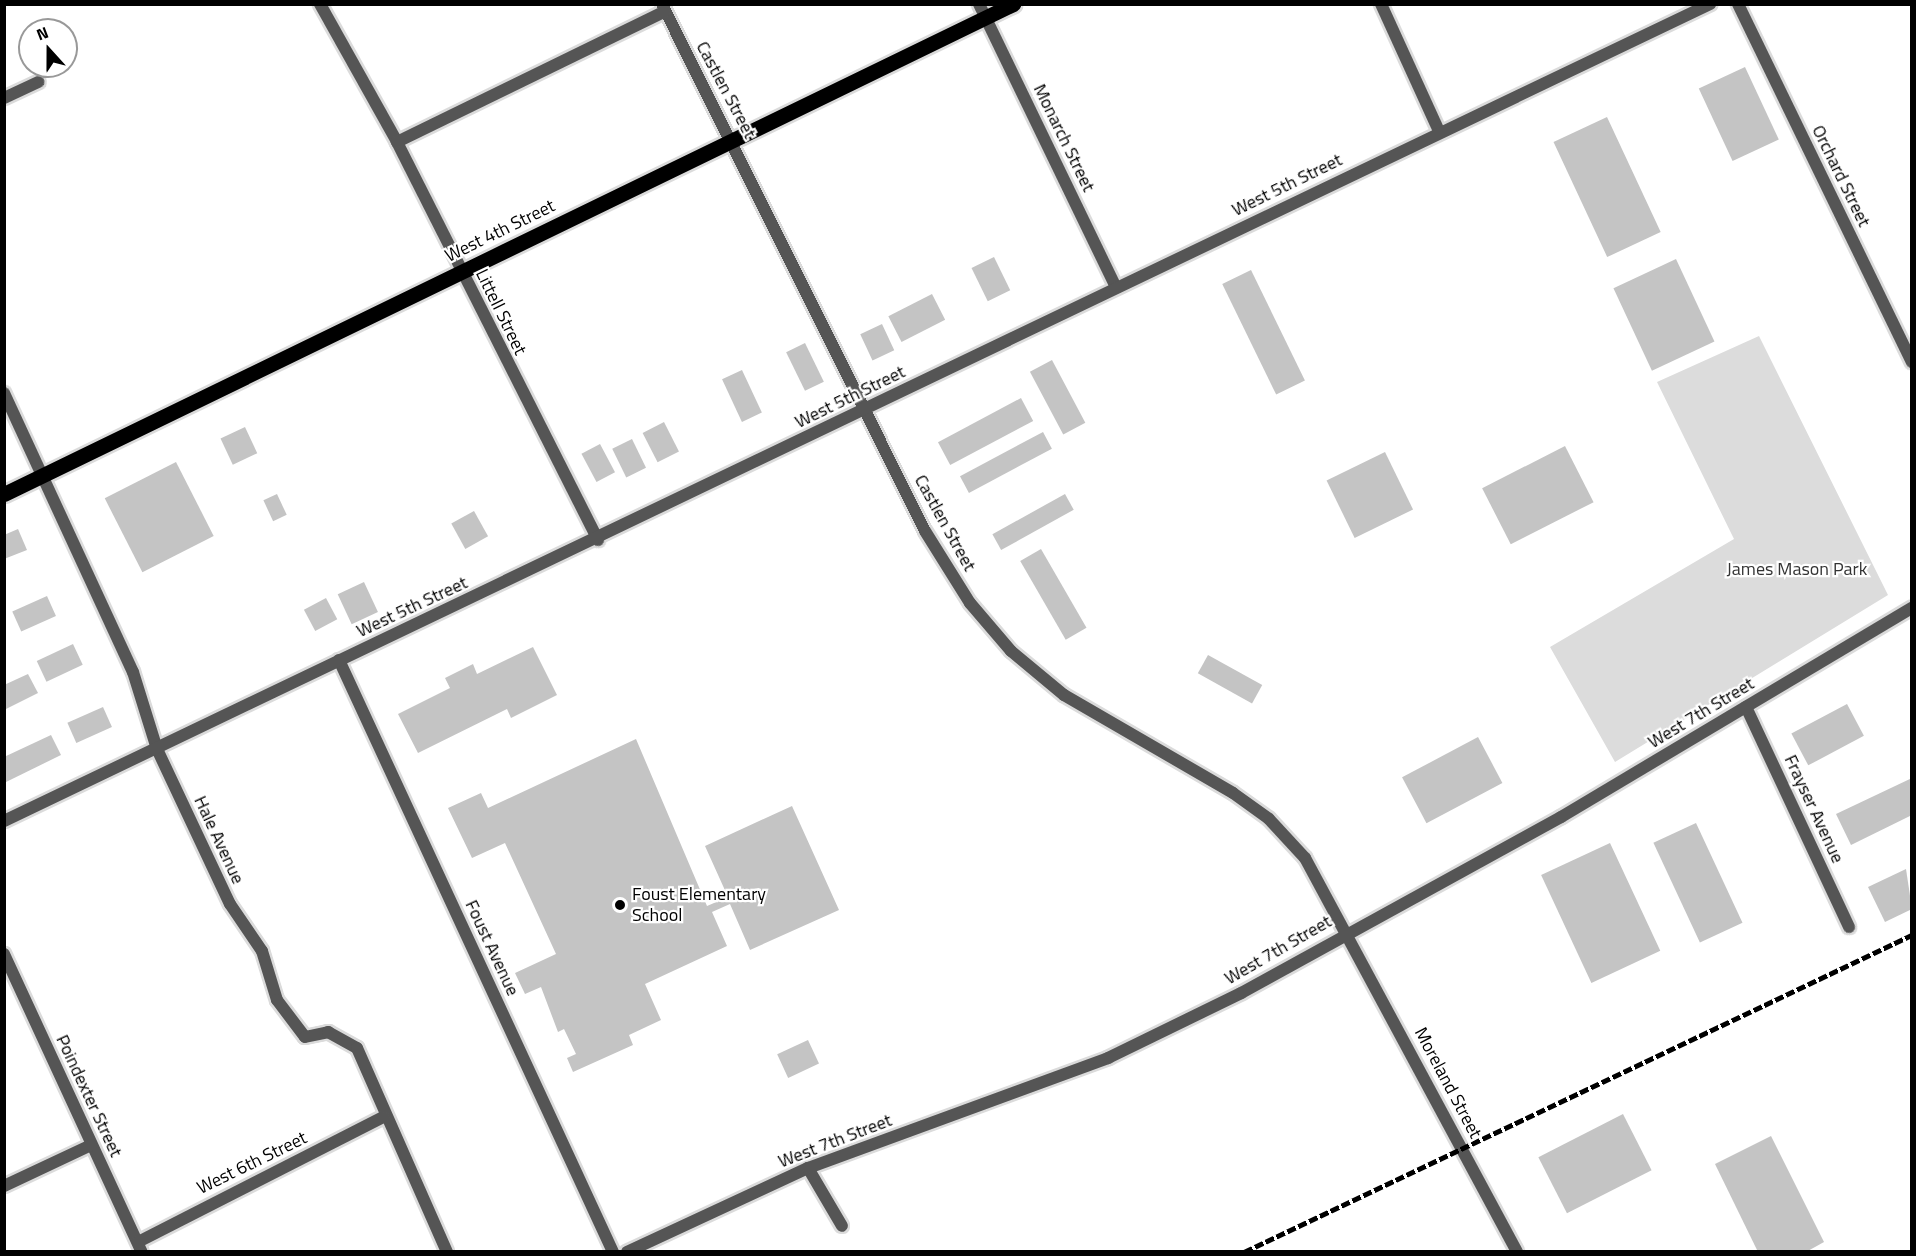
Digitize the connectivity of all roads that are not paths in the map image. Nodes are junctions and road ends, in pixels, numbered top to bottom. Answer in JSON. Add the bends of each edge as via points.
{"nodes":[{"id":1,"x":320,"y":4,"type":"edge"},
{"id":2,"x":1013,"y":4,"type":"edge"},
{"id":3,"x":1381,"y":4,"type":"edge"},
{"id":4,"x":1710,"y":4,"type":"edge"},
{"id":5,"x":1738,"y":4,"type":"edge"},
{"id":6,"x":663,"y":8,"type":"edge"},
{"id":7,"x":982,"y":11,"type":"edge"},
{"id":8,"x":39,"y":82,"type":"dead end"},
{"id":9,"x":4,"y":98,"type":"edge"},
{"id":10,"x":1439,"y":131,"type":"junction"},
{"id":11,"x":733,"y":141,"type":"junction"},
{"id":12,"x":397,"y":142,"type":"junction"},
{"id":13,"x":461,"y":272,"type":"junction"},
{"id":14,"x":1116,"y":288,"type":"junction"},
{"id":15,"x":1911,"y":362,"type":"edge"},
{"id":16,"x":4,"y":393,"type":"edge"},
{"id":17,"x":867,"y":408,"type":"junction"},
{"id":18,"x":41,"y":478,"type":"junction"},
{"id":19,"x":4,"y":494,"type":"edge"},
{"id":20,"x":598,"y":540,"type":"junction"},
{"id":21,"x":1911,"y":608,"type":"edge"},
{"id":22,"x":339,"y":660,"type":"junction"},
{"id":23,"x":1746,"y":707,"type":"junction"},
{"id":24,"x":157,"y":749,"type":"junction"},
{"id":25,"x":4,"y":821,"type":"edge"},
{"id":26,"x":1849,"y":927,"type":"dead end"},
{"id":27,"x":1348,"y":931,"type":"junction"},
{"id":28,"x":4,"y":954,"type":"edge"},
{"id":29,"x":383,"y":1117,"type":"junction"},
{"id":30,"x":91,"y":1145,"type":"junction"},
{"id":31,"x":808,"y":1168,"type":"junction"},
{"id":32,"x":4,"y":1186,"type":"edge"},
{"id":33,"x":842,"y":1226,"type":"dead end"},
{"id":34,"x":140,"y":1247,"type":"edge"},
{"id":35,"x":447,"y":1251,"type":"edge"},
{"id":36,"x":613,"y":1251,"type":"edge"},
{"id":37,"x":627,"y":1251,"type":"edge"},
{"id":38,"x":1517,"y":1251,"type":"edge"}],
"edges":[{"from":1,"to":12,"type":"street","name":"Littell Street"},
{"from":2,"to":7,"type":"main road","name":"West 4th Street"},
{"from":3,"to":10,"type":"street"},
{"from":4,"to":10,"type":"street","name":"West 5th Street"},
{"from":5,"to":15,"type":"street","name":"Orchard Street"},
{"from":6,"to":11,"type":"street","name":"Castlen Street"},
{"from":6,"to":12,"type":"street"},
{"from":7,"to":11,"type":"main road","name":"West 4th Street"},
{"from":7,"to":14,"type":"street","name":"Monarch Street"},
{"from":8,"to":9,"type":"street"},
{"from":10,"to":14,"type":"street","name":"West 5th Street"},
{"from":11,"to":13,"type":"main road","name":"West 4th Street"},
{"from":11,"to":17,"type":"street","name":"Castlen Street"},
{"from":12,"to":13,"type":"street","name":"Littell Street"},
{"from":13,"to":18,"type":"main road","name":"West 4th Street"},
{"from":13,"to":20,"type":"street","name":"Littell Street"},
{"from":14,"to":17,"type":"street","name":"West 5th Street"},
{"from":16,"to":18,"type":"street","name":"Hale Avenue"},
{"from":17,"to":20,"type":"street","name":"West 5th Street"},
{"from":17,"to":27,"type":"street","name":"Castlen Street","via":[[925,531],[970,603],[1011,651],[1064,696],[1269,819],[1305,858]]},
{"from":18,"to":19,"type":"main road","name":"West 4th Street"},
{"from":18,"to":24,"type":"street","name":"Hale Avenue","via":[[133,672]]},
{"from":20,"to":22,"type":"street","name":"West 5th Street"},
{"from":21,"to":23,"type":"street","name":"West 7th Street"},
{"from":22,"to":24,"type":"street","name":"West 5th Street"},
{"from":22,"to":36,"type":"street","name":"Foust Avenue"},
{"from":23,"to":26,"type":"street","name":"Frayser Avenue"},
{"from":23,"to":27,"type":"street","name":"West 7th Street","via":[[1561,817]]},
{"from":24,"to":25,"type":"street","name":"West 5th Street"},
{"from":24,"to":29,"type":"street","name":"Hale Avenue","via":[[230,904],[262,951],[277,1000],[305,1037],[328,1032],[357,1048]]},
{"from":27,"to":31,"type":"street","name":"West 7th Street","via":[[1241,993],[1108,1058]]},
{"from":27,"to":38,"type":"street","name":"Moreland Street"},
{"from":28,"to":30,"type":"street","name":"Poindexter Street"},
{"from":29,"to":34,"type":"street","name":"West 6th Street"},
{"from":29,"to":35,"type":"street","name":"Hale Avenue"},
{"from":30,"to":32,"type":"street"},
{"from":30,"to":34,"type":"street","name":"Poindexter Street"},
{"from":31,"to":33,"type":"street"},
{"from":31,"to":37,"type":"street","name":"West 7th Street"}]}
